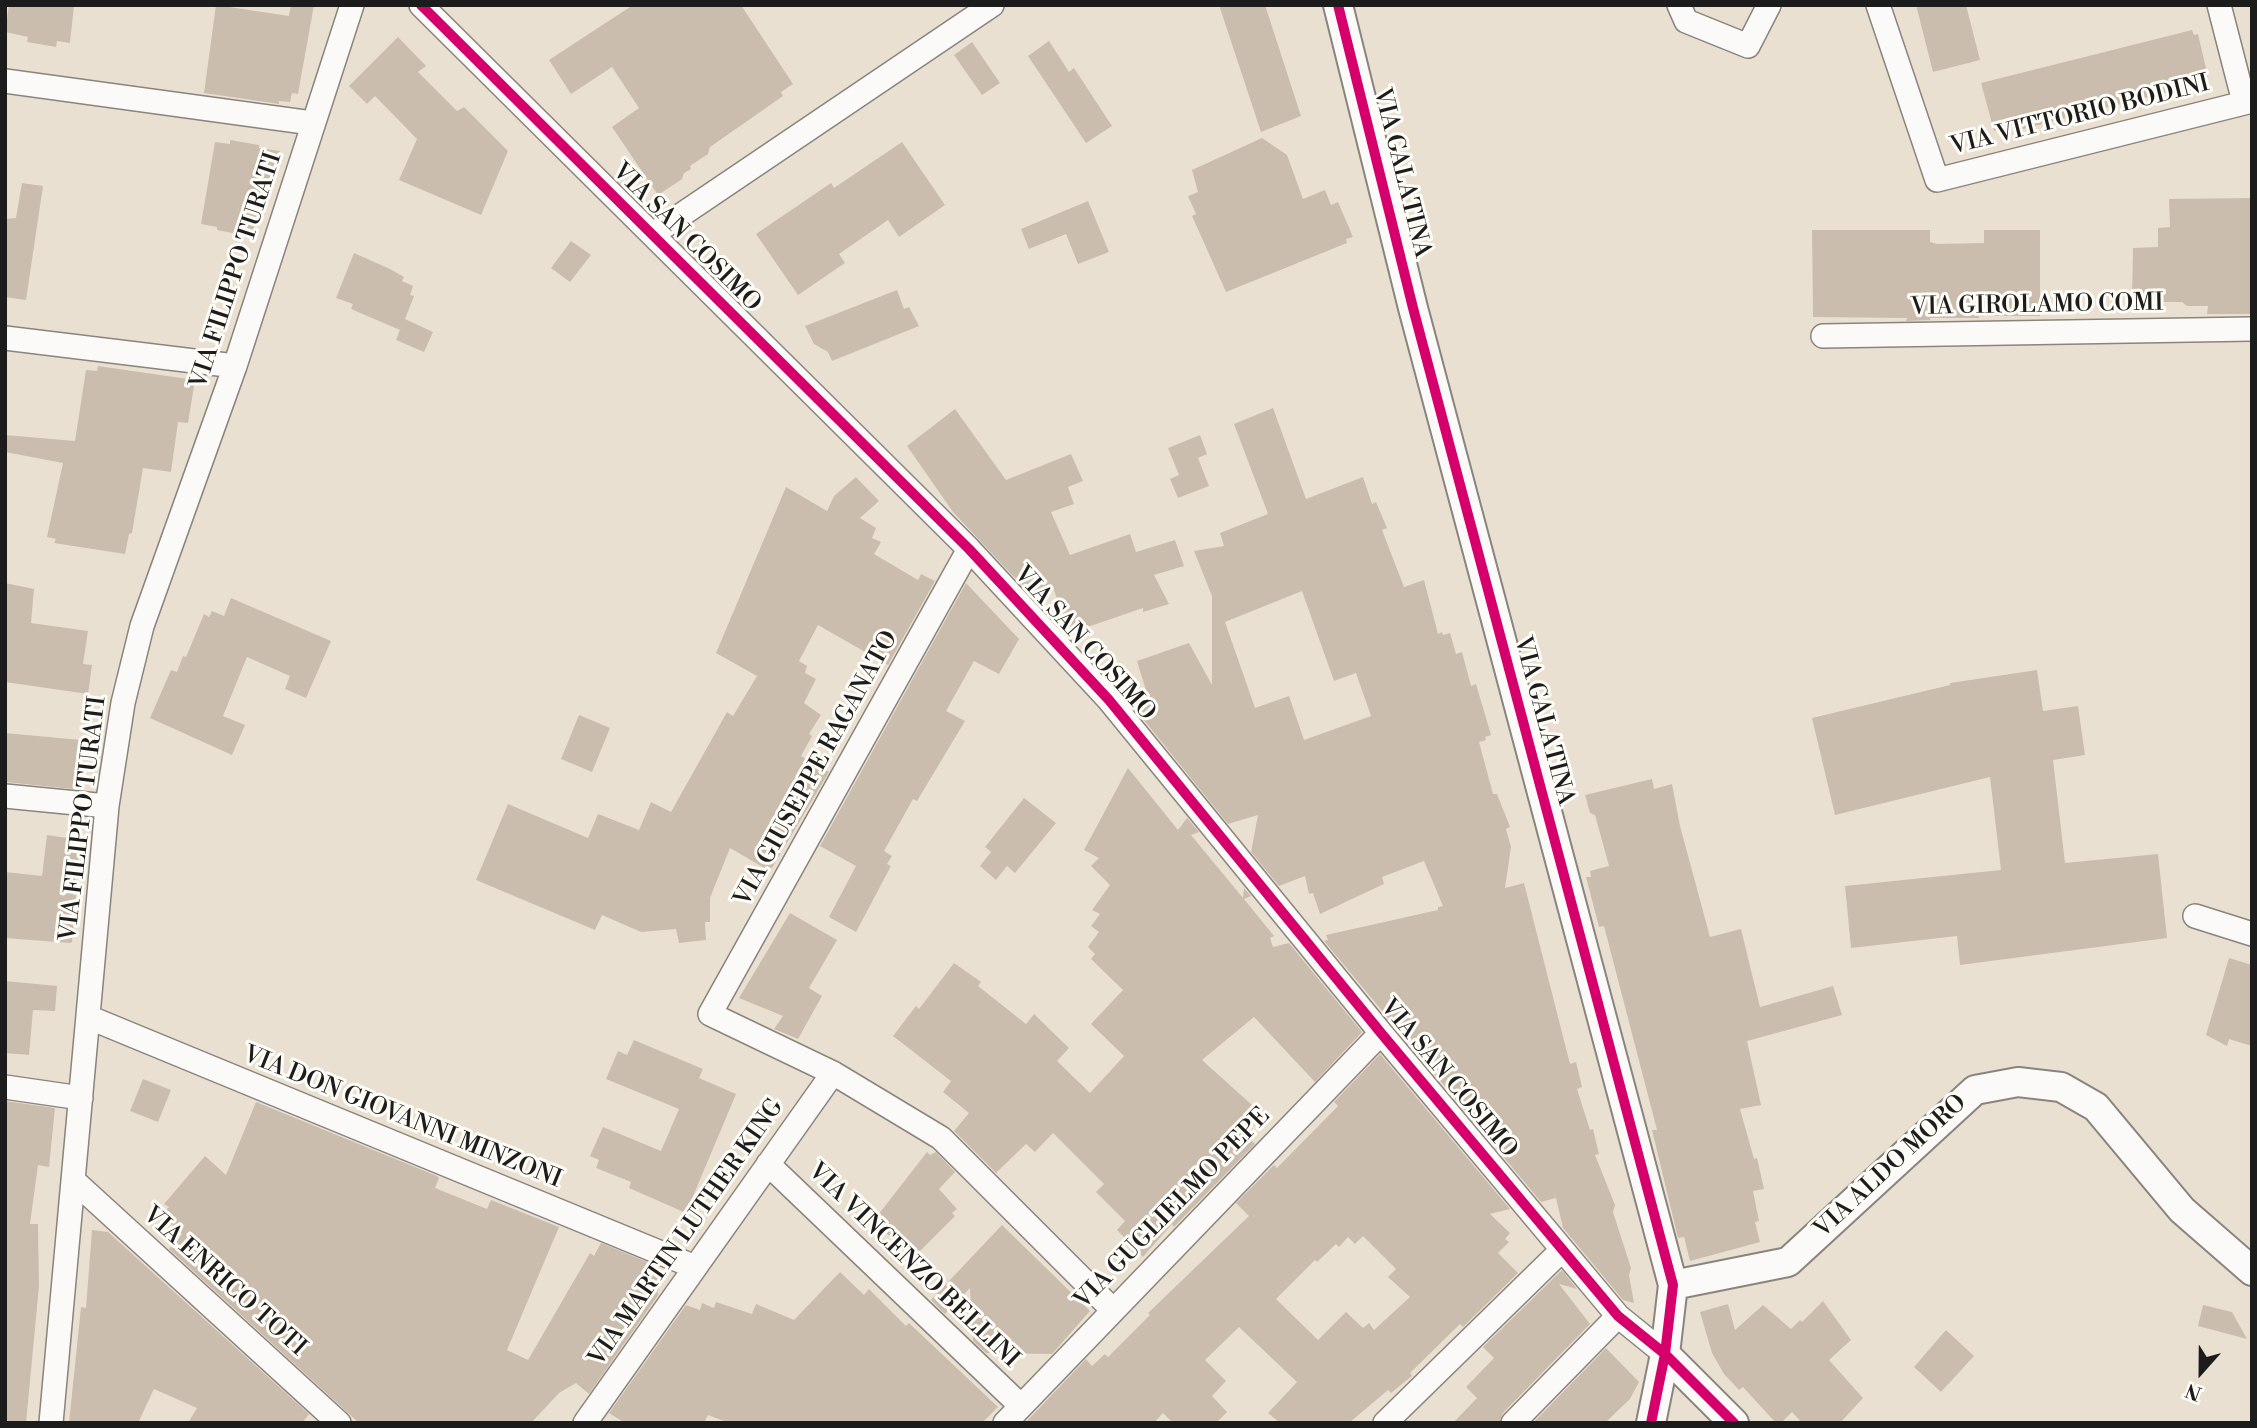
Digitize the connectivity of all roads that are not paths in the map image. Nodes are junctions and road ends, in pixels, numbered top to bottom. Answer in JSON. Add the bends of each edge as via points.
{"nodes":[{"id":1,"x":352,"y":5,"type":"edge"},
{"id":2,"x":421,"y":5,"type":"edge"},
{"id":3,"x":992,"y":5,"type":"edge"},
{"id":4,"x":1338,"y":5,"type":"edge"},
{"id":5,"x":1679,"y":5,"type":"edge"},
{"id":6,"x":1769,"y":5,"type":"edge"},
{"id":7,"x":1878,"y":5,"type":"edge"},
{"id":8,"x":2218,"y":5,"type":"edge"},
{"id":9,"x":5,"y":81,"type":"edge"},
{"id":10,"x":2248,"y":101,"type":"edge"},
{"id":11,"x":313,"y":123,"type":"junction"},
{"id":12,"x":653,"y":234,"type":"junction"},
{"id":13,"x":2252,"y":329,"type":"edge"},
{"id":14,"x":1824,"y":336,"type":"dead end"},
{"id":15,"x":5,"y":338,"type":"edge"},
{"id":16,"x":235,"y":366,"type":"junction"},
{"id":17,"x":970,"y":549,"type":"junction"},
{"id":18,"x":5,"y":796,"type":"edge"},
{"id":19,"x":107,"y":806,"type":"junction"},
{"id":20,"x":2195,"y":916,"type":"dead end"},
{"id":21,"x":2252,"y":934,"type":"edge"},
{"id":22,"x":88,"y":1017,"type":"junction"},
{"id":23,"x":1381,"y":1033,"type":"junction"},
{"id":24,"x":833,"y":1073,"type":"junction"},
{"id":25,"x":5,"y":1087,"type":"edge"},
{"id":26,"x":80,"y":1098,"type":"junction"},
{"id":27,"x":768,"y":1164,"type":"junction"},
{"id":28,"x":74,"y":1180,"type":"junction"},
{"id":29,"x":1562,"y":1250,"type":"junction"},
{"id":30,"x":695,"y":1267,"type":"junction"},
{"id":31,"x":2252,"y":1271,"type":"edge"},
{"id":32,"x":1673,"y":1285,"type":"junction"},
{"id":33,"x":1112,"y":1309,"type":"junction"},
{"id":34,"x":1618,"y":1316,"type":"junction"},
{"id":35,"x":1665,"y":1354,"type":"junction"},
{"id":36,"x":1021,"y":1406,"type":"junction"},
{"id":37,"x":51,"y":1423,"type":"edge"},
{"id":38,"x":339,"y":1423,"type":"edge"},
{"id":39,"x":585,"y":1423,"type":"edge"},
{"id":40,"x":1005,"y":1423,"type":"edge"},
{"id":41,"x":1385,"y":1423,"type":"edge"},
{"id":42,"x":1513,"y":1423,"type":"edge"},
{"id":43,"x":1651,"y":1423,"type":"edge"},
{"id":44,"x":1734,"y":1423,"type":"edge"}],
"edges":[{"from":1,"to":11,"type":"street","name":"VIA FILIPPO TURATI"},
{"from":2,"to":12,"type":"street","name":"VIA SAN COSIMO"},
{"from":3,"to":12,"type":"street"},
{"from":4,"to":32,"type":"street","name":"VIA GALATINA","via":[[1413,308]]},
{"from":5,"to":6,"type":"street","via":[[1686,21],[1748,46]]},
{"from":7,"to":10,"type":"street","name":"VIA VITTORIO BODINI","via":[[1937,180]]},
{"from":8,"to":10,"type":"street"},
{"from":9,"to":11,"type":"street"},
{"from":11,"to":16,"type":"street","name":"VIA FILIPPO TURATI"},
{"from":12,"to":17,"type":"street","name":"VIA SAN COSIMO"},
{"from":13,"to":14,"type":"street","name":"VIA GIROLAMO COMI"},
{"from":15,"to":16,"type":"street"},
{"from":16,"to":19,"type":"street","name":"VIA FILIPPO TURATI","via":[[142,626],[123,703]]},
{"from":17,"to":23,"type":"street","name":"VIA SAN COSIMO","via":[[1110,700]]},
{"from":17,"to":24,"type":"street","name":"VIA GIUSEPPE RAGANATO","via":[[710,1014]]},
{"from":18,"to":19,"type":"street"},
{"from":19,"to":22,"type":"street","name":"VIA FILIPPO TURATI"},
{"from":20,"to":21,"type":"street"},
{"from":22,"to":26,"type":"street","name":"VIA FILIPPO TURATI"},
{"from":22,"to":30,"type":"street","name":"VIA DON GIOVANNI MINZONI"},
{"from":23,"to":29,"type":"street","name":"VIA SAN COSIMO"},
{"from":23,"to":33,"type":"street","name":"VIA GUGLIELMO PEPE"},
{"from":24,"to":27,"type":"street","name":"VIA MARTIN LUTHER KING"},
{"from":24,"to":33,"type":"street","via":[[941,1138]]},
{"from":25,"to":26,"type":"street"},
{"from":26,"to":28,"type":"street","name":"VIA FILIPPO TURATI"},
{"from":27,"to":30,"type":"street","name":"VIA MARTIN LUTHER KING"},
{"from":27,"to":36,"type":"street","name":"VIA VINCENZO BELLINI"},
{"from":28,"to":37,"type":"street","name":"VIA FILIPPO TURATI"},
{"from":28,"to":38,"type":"street","name":"VIA ENRICO TOTI"},
{"from":29,"to":34,"type":"street","name":"VIA SAN COSIMO"},
{"from":29,"to":41,"type":"street"},
{"from":30,"to":39,"type":"street","name":"VIA MARTIN LUTHER KING"},
{"from":31,"to":32,"type":"street","name":"VIA ALDO MORO","via":[[2182,1210],[2096,1107],[2061,1087],[2018,1082],[1975,1090],[1788,1262]]},
{"from":32,"to":35,"type":"street","name":"VIA GALATINA"},
{"from":33,"to":36,"type":"street","name":"VIA GUGLIELMO PEPE"},
{"from":34,"to":35,"type":"street","name":"VIA SAN COSIMO"},
{"from":34,"to":42,"type":"street"},
{"from":35,"to":43,"type":"street","name":"VIA GALATINA"},
{"from":35,"to":44,"type":"street"},
{"from":36,"to":40,"type":"street","name":"VIA GUGLIELMO PEPE"}]}
